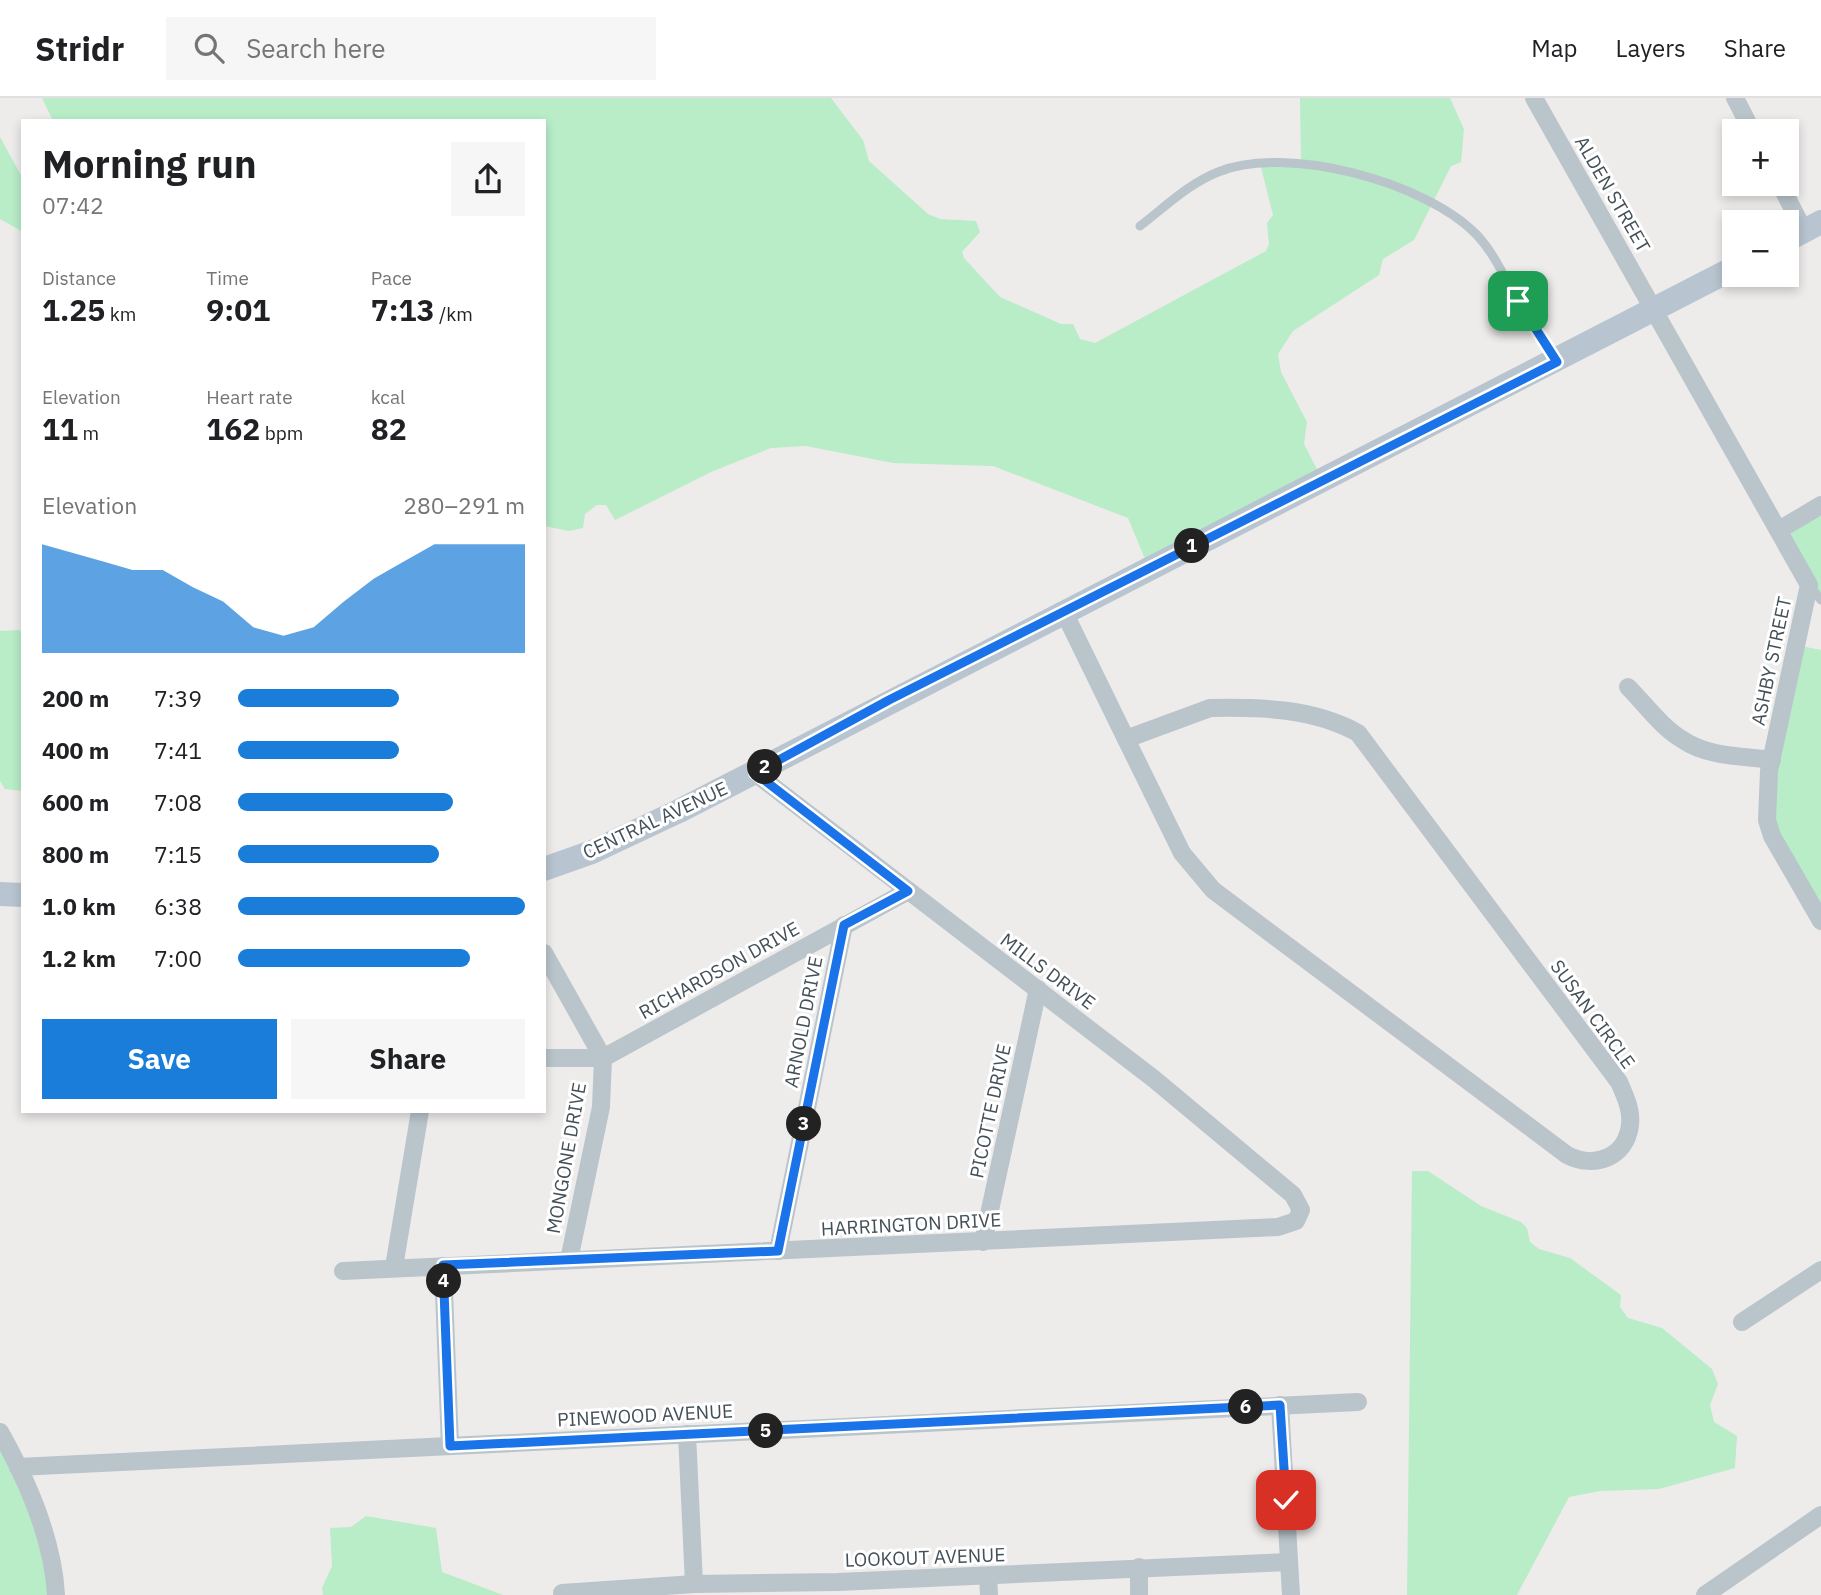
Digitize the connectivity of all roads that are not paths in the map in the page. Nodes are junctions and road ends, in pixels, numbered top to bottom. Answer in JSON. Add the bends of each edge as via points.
{"nodes":[{"id":1,"x":1534,"y":98,"type":"edge"},
{"id":2,"x":1735,"y":98,"type":"edge"},
{"id":3,"x":1746,"y":119,"type":"edge"},
{"id":4,"x":1786,"y":196,"type":"edge"},
{"id":5,"x":1140,"y":226,"type":"dead end"},
{"id":6,"x":1804,"y":231,"type":"edge"},
{"id":7,"x":1722,"y":274,"type":"edge"},
{"id":8,"x":1655,"y":310,"type":"junction"},
{"id":9,"x":1557,"y":362,"type":"junction"},
{"id":10,"x":1821,"y":505,"type":"edge"},
{"id":11,"x":1779,"y":530,"type":"junction"},
{"id":12,"x":1809,"y":585,"type":"junction"},
{"id":13,"x":1821,"y":600,"type":"edge"},
{"id":14,"x":1064,"y":612,"type":"junction"},
{"id":15,"x":1628,"y":687,"type":"dead end"},
{"id":16,"x":1126,"y":739,"type":"junction"},
{"id":17,"x":1772,"y":760,"type":"junction"},
{"id":18,"x":755,"y":773,"type":"junction"},
{"id":19,"x":546,"y":868,"type":"edge"},
{"id":20,"x":908,"y":891,"type":"junction"},
{"id":21,"x":0,"y":894,"type":"edge"},
{"id":22,"x":21,"y":895,"type":"edge"},
{"id":23,"x":1821,"y":921,"type":"edge"},
{"id":24,"x":844,"y":925,"type":"junction"},
{"id":25,"x":546,"y":957,"type":"edge"},
{"id":26,"x":1038,"y":989,"type":"junction"},
{"id":27,"x":546,"y":1058,"type":"edge"},
{"id":28,"x":603,"y":1058,"type":"junction"},
{"id":29,"x":420,"y":1113,"type":"edge"},
{"id":30,"x":1299,"y":1215,"type":"joint"},
{"id":31,"x":984,"y":1242,"type":"junction"},
{"id":32,"x":778,"y":1251,"type":"junction"},
{"id":33,"x":569,"y":1260,"type":"junction"},
{"id":34,"x":443,"y":1265,"type":"junction"},
{"id":35,"x":394,"y":1267,"type":"junction"},
{"id":36,"x":1821,"y":1270,"type":"edge"},
{"id":37,"x":344,"y":1271,"type":"dead end"},
{"id":38,"x":1742,"y":1322,"type":"dead end"},
{"id":39,"x":1358,"y":1402,"type":"dead end"},
{"id":40,"x":1280,"y":1405,"type":"junction"},
{"id":41,"x":0,"y":1432,"type":"edge"},
{"id":42,"x":687,"y":1434,"type":"junction"},
{"id":43,"x":450,"y":1446,"type":"junction"},
{"id":44,"x":18,"y":1467,"type":"junction"},
{"id":45,"x":1821,"y":1515,"type":"edge"},
{"id":46,"x":1289,"y":1562,"type":"junction"},
{"id":47,"x":1139,"y":1567,"type":"junction"},
{"id":48,"x":988,"y":1576,"type":"junction"},
{"id":49,"x":694,"y":1584,"type":"junction"},
{"id":50,"x":838,"y":1588,"type":"edge"},
{"id":51,"x":562,"y":1593,"type":"dead end"},
{"id":52,"x":56,"y":1595,"type":"edge"},
{"id":53,"x":989,"y":1595,"type":"edge"},
{"id":54,"x":1139,"y":1595,"type":"edge"},
{"id":55,"x":1291,"y":1595,"type":"edge"},
{"id":56,"x":1704,"y":1595,"type":"edge"}],
"edges":[{"from":1,"to":8,"type":"street","name":"ALDEN STREET"},
{"from":2,"to":3,"type":"street"},
{"from":4,"to":6,"type":"street"},
{"from":5,"to":9,"type":"lane","via":[[1207,177],[1241,165],[1314,164],[1366,176],[1455,217],[1476,235]]},
{"from":7,"to":8,"type":"main road","name":"CENTRAL AVENUE"},
{"from":8,"to":9,"type":"main road","name":"CENTRAL AVENUE"},
{"from":8,"to":11,"type":"street","name":"ASHBY STREET"},
{"from":9,"to":14,"type":"main road","name":"CENTRAL AVENUE"},
{"from":10,"to":11,"type":"street"},
{"from":11,"to":12,"type":"street","name":"ASHBY STREET"},
{"from":12,"to":13,"type":"lane"},
{"from":12,"to":17,"type":"street","name":"ASHBY STREET"},
{"from":14,"to":16,"type":"street","name":"SUSAN CIRCLE"},
{"from":14,"to":18,"type":"main road","name":"CENTRAL AVENUE"},
{"from":15,"to":17,"type":"street","via":[[1680,739],[1717,754]]},
{"from":16,"to":16,"type":"street","name":"SUSAN CIRCLE","via":[[1182,853],[1213,890],[1567,1155],[1590,1163],[1608,1158],[1622,1146],[1630,1115],[1619,1082],[1358,733],[1296,712],[1210,708]]},
{"from":17,"to":23,"type":"street","name":"ASHBY STREET","via":[[1767,820]]},
{"from":18,"to":19,"type":"main road","name":"CENTRAL AVENUE","via":[[592,852]]},
{"from":18,"to":20,"type":"street","name":"MILLS DRIVE"},
{"from":20,"to":24,"type":"street","name":"RICHARDSON DRIVE"},
{"from":20,"to":26,"type":"street","name":"MILLS DRIVE"},
{"from":21,"to":22,"type":"main road"},
{"from":24,"to":28,"type":"street","name":"RICHARDSON DRIVE"},
{"from":24,"to":32,"type":"street","name":"ARNOLD DRIVE"},
{"from":25,"to":28,"type":"street"},
{"from":26,"to":30,"type":"street","name":"MILLS DRIVE","via":[[1293,1195]]},
{"from":26,"to":31,"type":"street","name":"PICOTTE DRIVE"},
{"from":27,"to":28,"type":"street","name":"RICHARDSON DRIVE"},
{"from":28,"to":33,"type":"street","name":"MONGONE DRIVE","via":[[601,1107]]},
{"from":29,"to":35,"type":"street"},
{"from":30,"to":31,"type":"street","name":"HARRINGTON DRIVE","via":[[1296,1221],[1278,1227]]},
{"from":31,"to":32,"type":"street","name":"HARRINGTON DRIVE"},
{"from":32,"to":33,"type":"street","name":"HARRINGTON DRIVE"},
{"from":33,"to":34,"type":"street","name":"HARRINGTON DRIVE"},
{"from":34,"to":35,"type":"street","name":"HARRINGTON DRIVE"},
{"from":34,"to":43,"type":"street"},
{"from":35,"to":37,"type":"street","name":"HARRINGTON DRIVE"},
{"from":36,"to":38,"type":"street"},
{"from":39,"to":40,"type":"street","name":"PINEWOOD AVENUE"},
{"from":40,"to":42,"type":"street","name":"PINEWOOD AVENUE"},
{"from":40,"to":46,"type":"street"},
{"from":41,"to":44,"type":"street"},
{"from":42,"to":43,"type":"street","name":"PINEWOOD AVENUE"},
{"from":42,"to":49,"type":"street"},
{"from":43,"to":44,"type":"street","name":"PINEWOOD AVENUE"},
{"from":44,"to":52,"type":"street","via":[[53,1566]]},
{"from":45,"to":56,"type":"street"},
{"from":46,"to":47,"type":"street","name":"LOOKOUT AVENUE"},
{"from":46,"to":55,"type":"street"},
{"from":47,"to":48,"type":"street","name":"LOOKOUT AVENUE"},
{"from":47,"to":54,"type":"street"},
{"from":48,"to":50,"type":"street","name":"LOOKOUT AVENUE"},
{"from":48,"to":53,"type":"street"},
{"from":49,"to":50,"type":"street","name":"LOOKOUT AVENUE"},
{"from":49,"to":51,"type":"street","name":"LOOKOUT AVENUE"}]}
